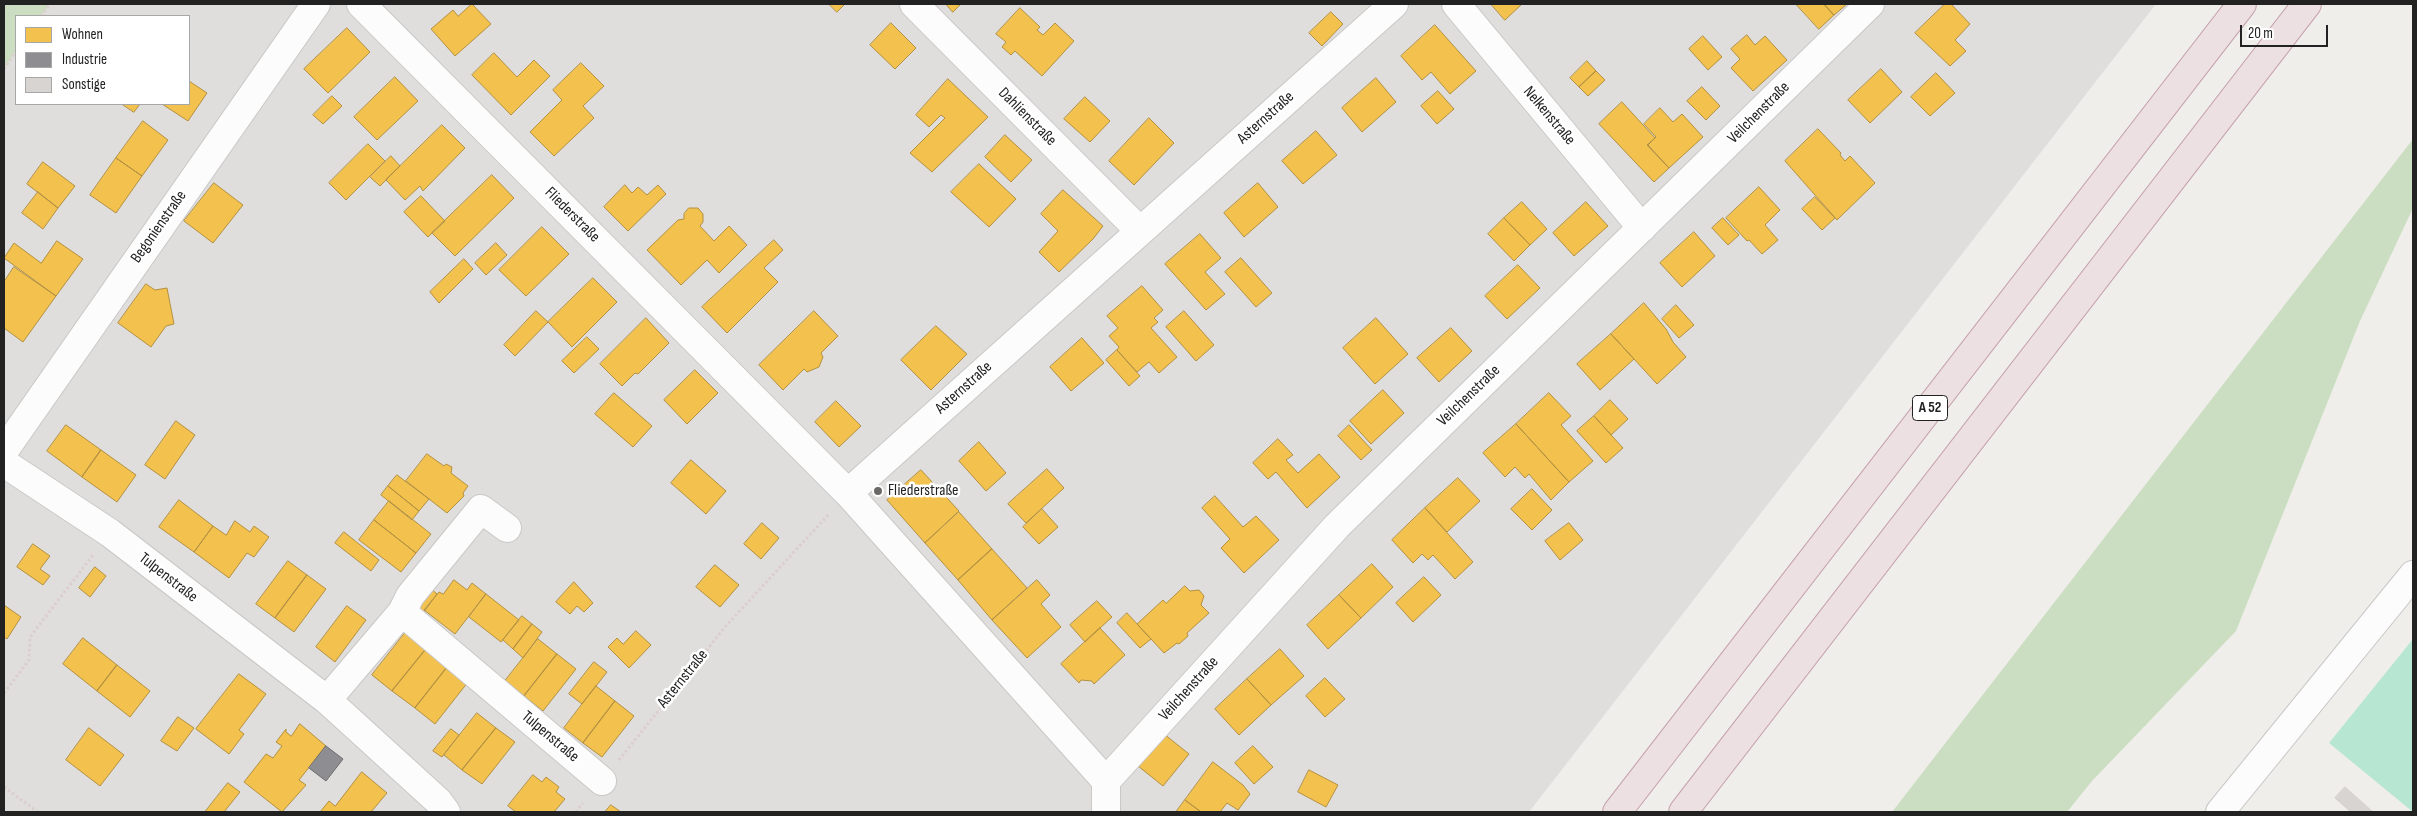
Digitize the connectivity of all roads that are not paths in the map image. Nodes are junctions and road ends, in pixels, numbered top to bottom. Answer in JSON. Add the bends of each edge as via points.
{"nodes":[{"id":1,"x":316,"y":4,"type":"edge"},
{"id":2,"x":362,"y":4,"type":"edge"},
{"id":3,"x":914,"y":4,"type":"edge"},
{"id":4,"x":1394,"y":4,"type":"edge"},
{"id":5,"x":1456,"y":4,"type":"edge"},
{"id":6,"x":1870,"y":4,"type":"edge"},
{"id":7,"x":2242,"y":4,"type":"edge"},
{"id":8,"x":2307,"y":4,"type":"edge"},
{"id":9,"x":1642,"y":228,"type":"junction"},
{"id":10,"x":1140,"y":230,"type":"junction"},
{"id":11,"x":4,"y":450,"type":"edge"},
{"id":12,"x":4,"y":463,"type":"edge"},
{"id":13,"x":848,"y":493,"type":"junction"},
{"id":14,"x":507,"y":528,"type":"dead end"},
{"id":15,"x":2413,"y":575,"type":"edge"},
{"id":16,"x":402,"y":612,"type":"junction"},
{"id":17,"x":327,"y":700,"type":"junction"},
{"id":18,"x":602,"y":781,"type":"road end"},
{"id":19,"x":1106,"y":782,"type":"junction"},
{"id":20,"x":446,"y":812,"type":"edge"},
{"id":21,"x":1106,"y":812,"type":"edge"},
{"id":22,"x":1617,"y":812,"type":"edge"},
{"id":23,"x":1683,"y":812,"type":"edge"},
{"id":24,"x":2220,"y":812,"type":"edge"}],
"edges":[{"from":1,"to":11,"type":"street","name":"Begonienstraße"},
{"from":2,"to":13,"type":"street","name":"Fliederstraße"},
{"from":3,"to":10,"type":"street","name":"Dahlienstraße"},
{"from":4,"to":10,"type":"street","name":"Asternstraße"},
{"from":5,"to":9,"type":"street","name":"Nelkenstraße"},
{"from":6,"to":9,"type":"street","name":"Veilchenstraße"},
{"from":7,"to":22,"type":"highway","number":"A 52"},
{"from":8,"to":23,"type":"highway"},
{"from":9,"to":19,"type":"street","name":"Veilchenstraße","via":[[1337,526]]},
{"from":10,"to":13,"type":"street","name":"Asternstraße"},
{"from":12,"to":17,"type":"street","name":"Tulpenstraße","via":[[110,533]]},
{"from":13,"to":19,"type":"street","name":"Fliederstraße"},
{"from":14,"to":16,"type":"street","via":[[481,509],[410,596]]},
{"from":15,"to":24,"type":"street"},
{"from":16,"to":17,"type":"street"},
{"from":16,"to":18,"type":"street","name":"Tulpenstraße"},
{"from":17,"to":20,"type":"street","name":"Tulpenstraße","via":[[438,801]]},
{"from":19,"to":21,"type":"street"}]}
